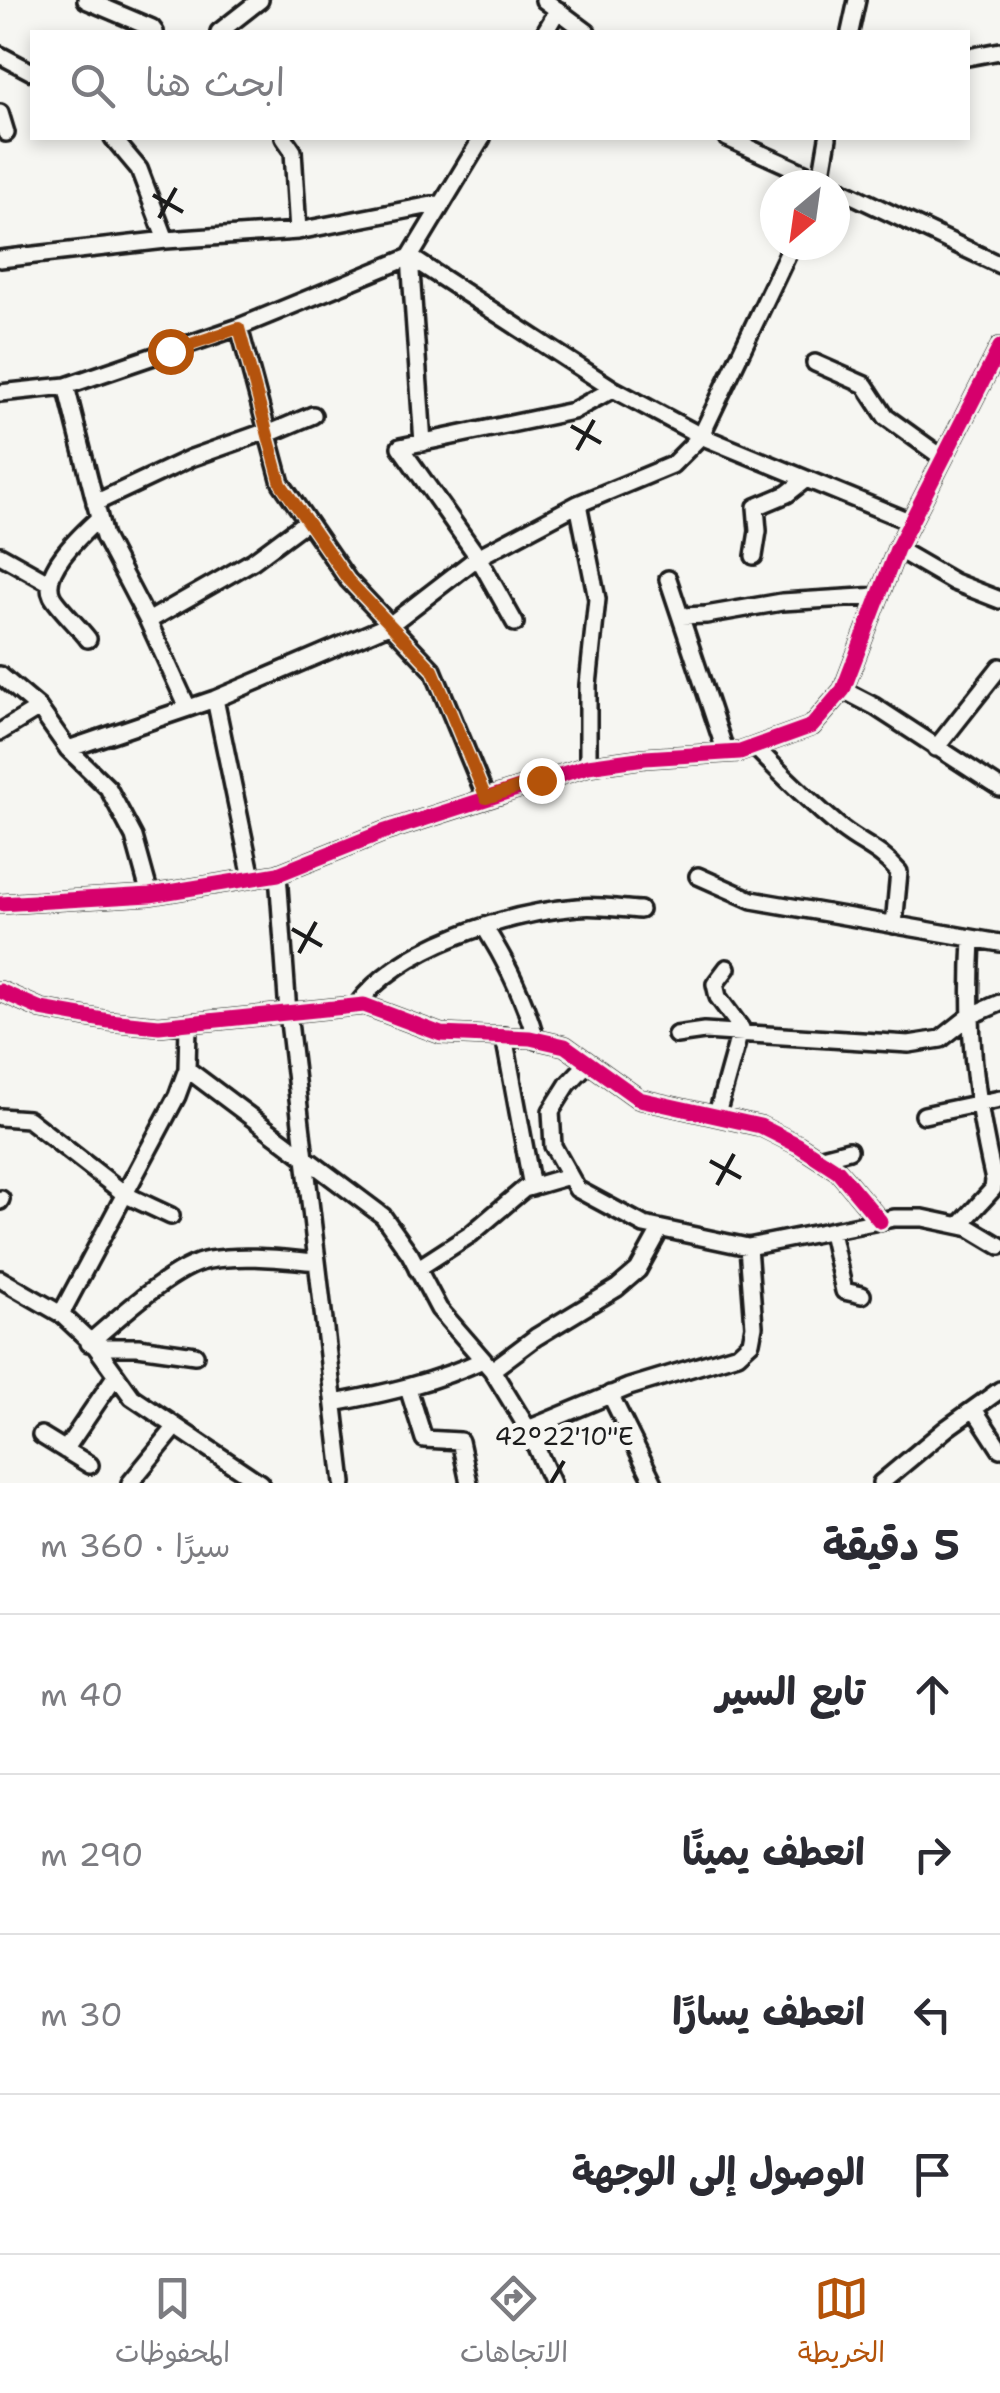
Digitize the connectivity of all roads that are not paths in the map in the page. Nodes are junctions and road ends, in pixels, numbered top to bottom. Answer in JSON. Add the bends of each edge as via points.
{"nodes":[{"id":1,"x":91,"y":0,"type":"edge"},
{"id":2,"x":260,"y":0,"type":"edge"},
{"id":3,"x":857,"y":0,"type":"edge"},
{"id":4,"x":551,"y":5,"type":"edge"},
{"id":5,"x":153,"y":30,"type":"edge"},
{"id":6,"x":222,"y":30,"type":"edge"},
{"id":7,"x":545,"y":30,"type":"edge"},
{"id":8,"x":583,"y":30,"type":"edge"},
{"id":9,"x":850,"y":30,"type":"edge"},
{"id":10,"x":1000,"y":50,"type":"edge"},
{"id":11,"x":0,"y":55,"type":"edge"},
{"id":12,"x":970,"y":57,"type":"edge"},
{"id":13,"x":30,"y":71,"type":"edge"},
{"id":14,"x":0,"y":113,"type":"edge"},
{"id":15,"x":6,"y":133,"type":"dead end"},
{"id":16,"x":115,"y":140,"type":"edge"},
{"id":17,"x":286,"y":140,"type":"edge"},
{"id":18,"x":481,"y":140,"type":"edge"},
{"id":19,"x":730,"y":140,"type":"edge"},
{"id":20,"x":828,"y":140,"type":"edge"},
{"id":21,"x":796,"y":170,"type":"edge"},
{"id":22,"x":827,"y":170,"type":"edge"},
{"id":23,"x":850,"y":195,"type":"edge"},
{"id":24,"x":442,"y":203,"type":"junction"},
{"id":25,"x":298,"y":231,"type":"junction"},
{"id":26,"x":166,"y":240,"type":"junction"},
{"id":27,"x":410,"y":256,"type":"junction"},
{"id":28,"x":0,"y":259,"type":"edge"},
{"id":29,"x":785,"y":260,"type":"edge"},
{"id":30,"x":1000,"y":265,"type":"edge"},
{"id":31,"x":239,"y":328,"type":"junction"},
{"id":32,"x":1000,"y":346,"type":"edge"},
{"id":33,"x":815,"y":363,"type":"dead end"},
{"id":34,"x":66,"y":386,"type":"junction"},
{"id":35,"x":613,"y":389,"type":"junction"},
{"id":36,"x":0,"y":394,"type":"edge"},
{"id":37,"x":313,"y":416,"type":"dead end"},
{"id":38,"x":267,"y":432,"type":"junction"},
{"id":39,"x":701,"y":436,"type":"junction"},
{"id":40,"x":423,"y":443,"type":"junction"},
{"id":41,"x":943,"y":458,"type":"junction"},
{"id":42,"x":806,"y":479,"type":"junction"},
{"id":43,"x":578,"y":504,"type":"junction"},
{"id":44,"x":97,"y":511,"type":"junction"},
{"id":45,"x":307,"y":521,"type":"junction"},
{"id":46,"x":911,"y":522,"type":"junction"},
{"id":47,"x":897,"y":549,"type":"junction"},
{"id":48,"x":0,"y":555,"type":"edge"},
{"id":49,"x":754,"y":556,"type":"dead end"},
{"id":50,"x":478,"y":557,"type":"junction"},
{"id":51,"x":668,"y":580,"type":"dead end"},
{"id":52,"x":50,"y":583,"type":"junction"},
{"id":53,"x":878,"y":596,"type":"junction"},
{"id":54,"x":1000,"y":600,"type":"edge"},
{"id":55,"x":682,"y":616,"type":"junction"},
{"id":56,"x":148,"y":621,"type":"junction"},
{"id":57,"x":390,"y":624,"type":"junction"},
{"id":58,"x":515,"y":624,"type":"dead end"},
{"id":59,"x":88,"y":639,"type":"dead end"},
{"id":60,"x":1000,"y":666,"type":"edge"},
{"id":61,"x":0,"y":674,"type":"edge"},
{"id":62,"x":842,"y":690,"type":"junction"},
{"id":63,"x":215,"y":699,"type":"junction"},
{"id":64,"x":39,"y":708,"type":"junction"},
{"id":65,"x":188,"y":708,"type":"junction"},
{"id":66,"x":0,"y":732,"type":"edge"},
{"id":67,"x":755,"y":747,"type":"junction"},
{"id":68,"x":936,"y":748,"type":"junction"},
{"id":69,"x":68,"y":749,"type":"junction"},
{"id":70,"x":726,"y":754,"type":"junction"},
{"id":71,"x":588,"y":766,"type":"junction"},
{"id":72,"x":1000,"y":788,"type":"edge"},
{"id":73,"x":486,"y":798,"type":"junction"},
{"id":74,"x":278,"y":874,"type":"junction"},
{"id":75,"x":698,"y":876,"type":"dead end"},
{"id":76,"x":252,"y":878,"type":"junction"},
{"id":77,"x":150,"y":895,"type":"junction"},
{"id":78,"x":0,"y":904,"type":"edge"},
{"id":79,"x":640,"y":910,"type":"dead end"},
{"id":80,"x":894,"y":925,"type":"junction"},
{"id":81,"x":484,"y":928,"type":"junction"},
{"id":82,"x":972,"y":938,"type":"junction"},
{"id":83,"x":1000,"y":943,"type":"edge"},
{"id":84,"x":727,"y":968,"type":"dead end"},
{"id":85,"x":0,"y":991,"type":"edge"},
{"id":86,"x":1000,"y":1003,"type":"edge"},
{"id":87,"x":357,"y":1006,"type":"junction"},
{"id":88,"x":288,"y":1012,"type":"junction"},
{"id":89,"x":970,"y":1016,"type":"junction"},
{"id":90,"x":188,"y":1025,"type":"junction"},
{"id":91,"x":740,"y":1034,"type":"junction"},
{"id":92,"x":676,"y":1035,"type":"dead end"},
{"id":93,"x":504,"y":1036,"type":"junction"},
{"id":94,"x":536,"y":1040,"type":"junction"},
{"id":95,"x":588,"y":1063,"type":"junction"},
{"id":96,"x":187,"y":1069,"type":"junction"},
{"id":97,"x":1000,"y":1099,"type":"edge"},
{"id":98,"x":976,"y":1104,"type":"junction"},
{"id":99,"x":717,"y":1114,"type":"junction"},
{"id":100,"x":924,"y":1115,"type":"dead end"},
{"id":101,"x":0,"y":1117,"type":"edge"},
{"id":102,"x":849,"y":1150,"type":"dead end"},
{"id":103,"x":305,"y":1156,"type":"junction"},
{"id":104,"x":818,"y":1158,"type":"junction"},
{"id":105,"x":569,"y":1176,"type":"junction"},
{"id":106,"x":532,"y":1187,"type":"junction"},
{"id":107,"x":996,"y":1188,"type":"edge"},
{"id":108,"x":126,"y":1195,"type":"junction"},
{"id":109,"x":171,"y":1216,"type":"dead end"},
{"id":110,"x":880,"y":1221,"type":"junction"},
{"id":111,"x":960,"y":1225,"type":"junction"},
{"id":112,"x":660,"y":1230,"type":"junction"},
{"id":113,"x":831,"y":1232,"type":"junction"},
{"id":114,"x":1000,"y":1246,"type":"edge"},
{"id":115,"x":748,"y":1247,"type":"junction"},
{"id":116,"x":318,"y":1262,"type":"junction"},
{"id":117,"x":417,"y":1268,"type":"junction"},
{"id":118,"x":0,"y":1279,"type":"edge"},
{"id":119,"x":862,"y":1295,"type":"dead end"},
{"id":120,"x":61,"y":1314,"type":"junction"},
{"id":121,"x":92,"y":1345,"type":"junction"},
{"id":122,"x":195,"y":1355,"type":"dead end"},
{"id":123,"x":488,"y":1365,"type":"junction"},
{"id":124,"x":116,"y":1375,"type":"junction"},
{"id":125,"x":408,"y":1388,"type":"junction"},
{"id":126,"x":1000,"y":1390,"type":"edge"},
{"id":127,"x":610,"y":1394,"type":"junction"},
{"id":128,"x":334,"y":1403,"type":"junction"},
{"id":129,"x":974,"y":1409,"type":"junction"},
{"id":130,"x":176,"y":1428,"type":"junction"},
{"id":131,"x":528,"y":1429,"type":"junction"},
{"id":132,"x":41,"y":1435,"type":"dead end"},
{"id":133,"x":1000,"y":1449,"type":"edge"},
{"id":134,"x":65,"y":1450,"type":"junction"},
{"id":135,"x":90,"y":1465,"type":"dead end"},
{"id":136,"x":546,"y":1481,"type":"edge"},
{"id":137,"x":130,"y":1483,"type":"edge"},
{"id":138,"x":260,"y":1483,"type":"edge"},
{"id":139,"x":343,"y":1483,"type":"edge"},
{"id":140,"x":469,"y":1483,"type":"edge"},
{"id":141,"x":654,"y":1483,"type":"edge"},
{"id":142,"x":881,"y":1483,"type":"edge"}],
"edges":[{"from":1,"to":5,"type":"street"},
{"from":2,"to":6,"type":"street"},
{"from":3,"to":9,"type":"street"},
{"from":4,"to":7,"type":"street"},
{"from":4,"to":8,"type":"street"},
{"from":10,"to":12,"type":"street"},
{"from":11,"to":13,"type":"street"},
{"from":14,"to":15,"type":"street"},
{"from":16,"to":26,"type":"street","via":[[139,169]]},
{"from":17,"to":25,"type":"street","via":[[294,151]]},
{"from":18,"to":24,"type":"street"},
{"from":19,"to":21,"type":"street"},
{"from":20,"to":22,"type":"street"},
{"from":23,"to":30,"type":"street"},
{"from":24,"to":25,"type":"street"},
{"from":24,"to":27,"type":"street"},
{"from":25,"to":26,"type":"street"},
{"from":26,"to":28,"type":"street"},
{"from":27,"to":31,"type":"street"},
{"from":27,"to":35,"type":"street"},
{"from":27,"to":40,"type":"street"},
{"from":29,"to":39,"type":"street"},
{"from":31,"to":34,"type":"street"},
{"from":31,"to":38,"type":"street"},
{"from":32,"to":41,"type":"street"},
{"from":33,"to":41,"type":"street","via":[[865,386],[886,417]]},
{"from":34,"to":36,"type":"street"},
{"from":34,"to":44,"type":"street"},
{"from":35,"to":39,"type":"street"},
{"from":35,"to":40,"type":"street","via":[[574,411]]},
{"from":37,"to":38,"type":"street"},
{"from":38,"to":44,"type":"street","via":[[191,458]]},
{"from":38,"to":45,"type":"street","via":[[281,484]]},
{"from":39,"to":42,"type":"street"},
{"from":39,"to":43,"type":"street","via":[[672,465]]},
{"from":40,"to":50,"type":"street","via":[[400,448]]},
{"from":41,"to":46,"type":"street"},
{"from":42,"to":46,"type":"street"},
{"from":42,"to":49,"type":"street","via":[[756,506]]},
{"from":43,"to":50,"type":"street"},
{"from":43,"to":71,"type":"street","via":[[597,599]]},
{"from":44,"to":52,"type":"street"},
{"from":44,"to":56,"type":"street"},
{"from":45,"to":56,"type":"street"},
{"from":45,"to":57,"type":"street","via":[[348,580]]},
{"from":46,"to":47,"type":"street"},
{"from":47,"to":53,"type":"street"},
{"from":47,"to":54,"type":"street"},
{"from":48,"to":52,"type":"street"},
{"from":50,"to":57,"type":"street"},
{"from":50,"to":58,"type":"street"},
{"from":51,"to":55,"type":"street"},
{"from":52,"to":59,"type":"street","via":[[50,594]]},
{"from":53,"to":55,"type":"street"},
{"from":53,"to":62,"type":"street"},
{"from":55,"to":70,"type":"street"},
{"from":56,"to":65,"type":"street"},
{"from":57,"to":63,"type":"street"},
{"from":57,"to":73,"type":"street","via":[[433,670]]},
{"from":60,"to":68,"type":"street"},
{"from":61,"to":64,"type":"street"},
{"from":62,"to":67,"type":"street","via":[[812,726]]},
{"from":62,"to":68,"type":"street"},
{"from":63,"to":65,"type":"street"},
{"from":63,"to":76,"type":"street"},
{"from":64,"to":66,"type":"street"},
{"from":64,"to":69,"type":"street"},
{"from":65,"to":69,"type":"street"},
{"from":67,"to":70,"type":"street"},
{"from":67,"to":80,"type":"street","via":[[796,791],[881,852],[898,872]]},
{"from":68,"to":72,"type":"street"},
{"from":69,"to":77,"type":"street","via":[[108,788],[134,837]]},
{"from":70,"to":71,"type":"street"},
{"from":71,"to":73,"type":"street"},
{"from":73,"to":74,"type":"street"},
{"from":74,"to":76,"type":"street"},
{"from":74,"to":88,"type":"street"},
{"from":75,"to":80,"type":"street","via":[[752,900]]},
{"from":76,"to":77,"type":"street"},
{"from":77,"to":78,"type":"street"},
{"from":79,"to":81,"type":"street","via":[[582,906],[518,915]]},
{"from":80,"to":82,"type":"street"},
{"from":81,"to":87,"type":"street","via":[[397,967]]},
{"from":81,"to":94,"type":"street","via":[[528,1009]]},
{"from":82,"to":83,"type":"street"},
{"from":82,"to":89,"type":"street"},
{"from":84,"to":91,"type":"street","via":[[715,984]]},
{"from":85,"to":90,"type":"street","via":[[41,1009],[109,1022]]},
{"from":86,"to":89,"type":"street"},
{"from":87,"to":88,"type":"street"},
{"from":87,"to":93,"type":"street","via":[[441,1034]]},
{"from":88,"to":90,"type":"street"},
{"from":88,"to":103,"type":"street"},
{"from":89,"to":91,"type":"street","via":[[941,1039],[909,1044]]},
{"from":89,"to":98,"type":"street"},
{"from":90,"to":96,"type":"street"},
{"from":91,"to":92,"type":"street"},
{"from":91,"to":99,"type":"street"},
{"from":93,"to":94,"type":"street"},
{"from":93,"to":106,"type":"street"},
{"from":94,"to":95,"type":"street","via":[[565,1046]]},
{"from":95,"to":99,"type":"street","via":[[639,1099]]},
{"from":95,"to":105,"type":"street","via":[[551,1111],[553,1146]]},
{"from":96,"to":103,"type":"street"},
{"from":96,"to":108,"type":"street"},
{"from":97,"to":98,"type":"street"},
{"from":98,"to":100,"type":"street"},
{"from":98,"to":107,"type":"street"},
{"from":99,"to":104,"type":"street","via":[[760,1126]]},
{"from":101,"to":108,"type":"street","via":[[28,1120]]},
{"from":102,"to":104,"type":"street"},
{"from":103,"to":116,"type":"street"},
{"from":103,"to":117,"type":"street","via":[[383,1216]]},
{"from":104,"to":110,"type":"street","via":[[838,1171]]},
{"from":105,"to":106,"type":"street"},
{"from":105,"to":112,"type":"street","via":[[577,1189]]},
{"from":106,"to":117,"type":"street"},
{"from":107,"to":111,"type":"street"},
{"from":108,"to":109,"type":"street"},
{"from":108,"to":120,"type":"street"},
{"from":110,"to":111,"type":"street","via":[[923,1218]]},
{"from":110,"to":113,"type":"street"},
{"from":111,"to":114,"type":"street"},
{"from":112,"to":115,"type":"street"},
{"from":112,"to":123,"type":"street","via":[[638,1270],[617,1288]]},
{"from":113,"to":115,"type":"street"},
{"from":113,"to":119,"type":"street","via":[[844,1291]]},
{"from":115,"to":127,"type":"street","via":[[751,1342],[738,1354]]},
{"from":116,"to":121,"type":"street","via":[[205,1260],[158,1287]]},
{"from":116,"to":128,"type":"street"},
{"from":117,"to":123,"type":"street","via":[[439,1309]]},
{"from":118,"to":120,"type":"street"},
{"from":120,"to":121,"type":"street"},
{"from":121,"to":122,"type":"street"},
{"from":121,"to":124,"type":"street"},
{"from":123,"to":125,"type":"street"},
{"from":123,"to":131,"type":"street"},
{"from":124,"to":130,"type":"street","via":[[132,1397]]},
{"from":124,"to":134,"type":"street"},
{"from":125,"to":128,"type":"street"},
{"from":125,"to":140,"type":"street","via":[[424,1439],[460,1441]]},
{"from":126,"to":129,"type":"street"},
{"from":127,"to":131,"type":"street"},
{"from":127,"to":141,"type":"street"},
{"from":128,"to":139,"type":"street"},
{"from":129,"to":133,"type":"street"},
{"from":129,"to":142,"type":"street"},
{"from":130,"to":137,"type":"street"},
{"from":130,"to":138,"type":"street"},
{"from":131,"to":136,"type":"street"},
{"from":132,"to":134,"type":"street"},
{"from":134,"to":135,"type":"street"}]}
